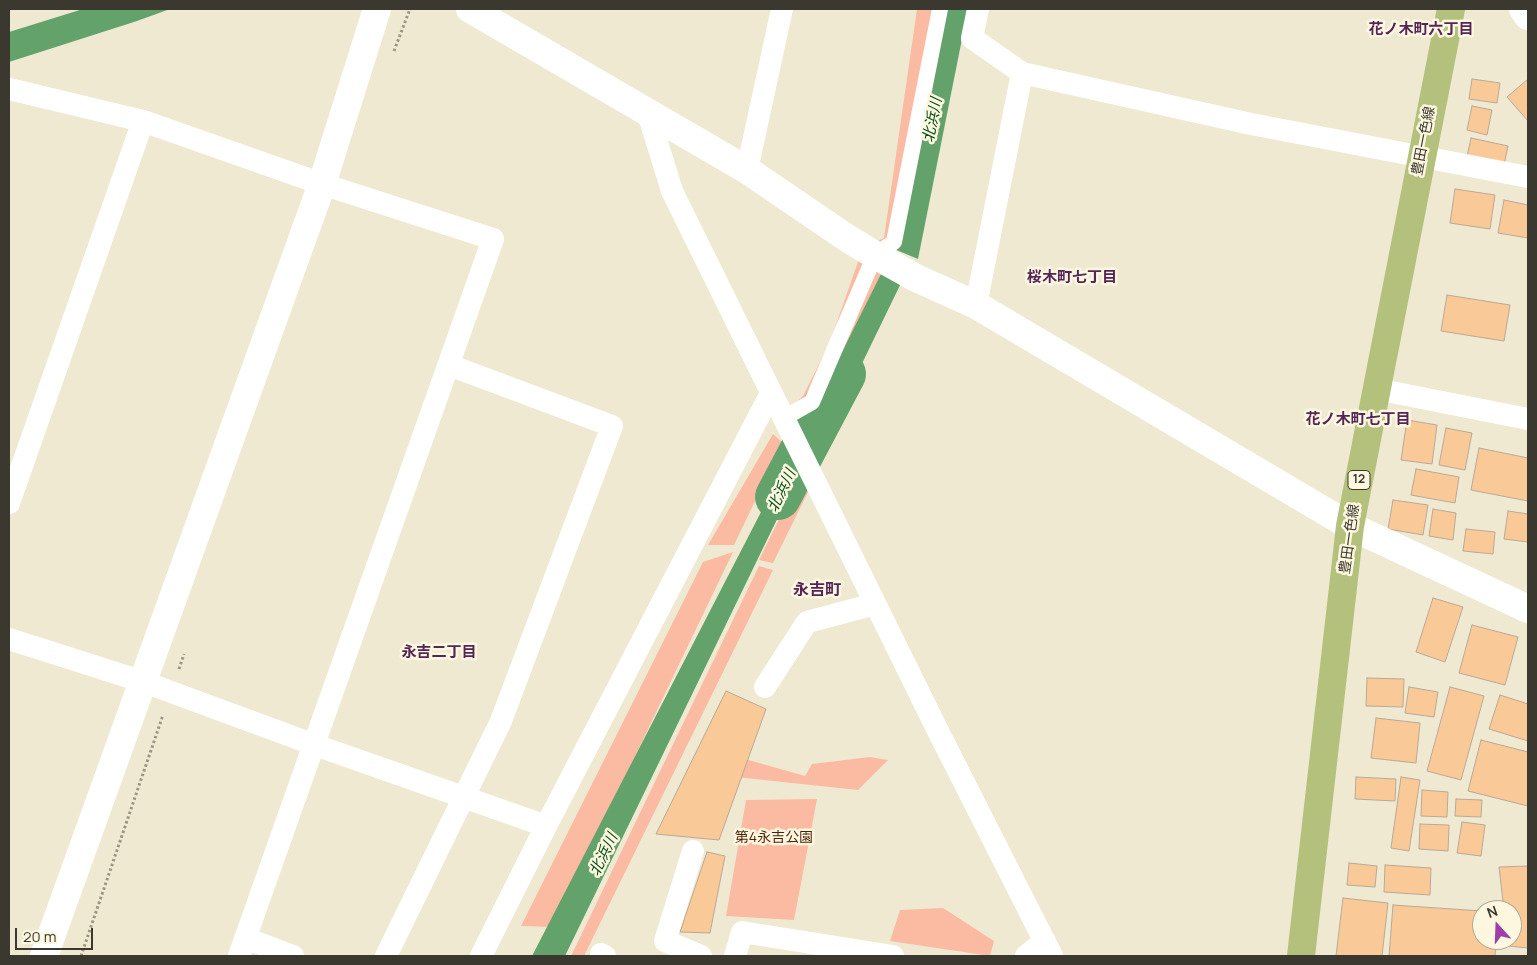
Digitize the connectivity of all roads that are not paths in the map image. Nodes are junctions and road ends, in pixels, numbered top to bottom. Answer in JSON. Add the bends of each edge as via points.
{"nodes":[{"id":1,"x":378,"y":9,"type":"edge"},
{"id":2,"x":470,"y":9,"type":"edge"},
{"id":3,"x":782,"y":9,"type":"edge"},
{"id":4,"x":940,"y":9,"type":"edge"},
{"id":5,"x":978,"y":9,"type":"edge"},
{"id":6,"x":1451,"y":9,"type":"edge"},
{"id":7,"x":1523,"y":9,"type":"edge"},
{"id":8,"x":1528,"y":16,"type":"edge"},
{"id":9,"x":1022,"y":74,"type":"junction"},
{"id":10,"x":9,"y":89,"type":"edge"},
{"id":11,"x":648,"y":113,"type":"junction"},
{"id":12,"x":143,"y":121,"type":"junction"},
{"id":13,"x":1421,"y":157,"type":"junction"},
{"id":14,"x":747,"y":170,"type":"junction"},
{"id":15,"x":1528,"y":177,"type":"edge"},
{"id":16,"x":322,"y":184,"type":"junction"},
{"id":17,"x":875,"y":255,"type":"junction"},
{"id":18,"x":976,"y":305,"type":"junction"},
{"id":19,"x":449,"y":365,"type":"junction"},
{"id":20,"x":1376,"y":389,"type":"junction"},
{"id":21,"x":771,"y":392,"type":"junction"},
{"id":22,"x":1528,"y":419,"type":"edge"},
{"id":23,"x":786,"y":422,"type":"junction"},
{"id":24,"x":17,"y":454,"type":"edge"},
{"id":25,"x":9,"y":503,"type":"edge"},
{"id":26,"x":1350,"y":526,"type":"junction"},
{"id":27,"x":875,"y":604,"type":"junction"},
{"id":28,"x":1528,"y":609,"type":"edge"},
{"id":29,"x":9,"y":638,"type":"edge"},
{"id":30,"x":144,"y":682,"type":"junction"},
{"id":31,"x":765,"y":687,"type":"dead end"},
{"id":32,"x":315,"y":745,"type":"junction"},
{"id":33,"x":464,"y":797,"type":"junction"},
{"id":34,"x":546,"y":826,"type":"junction"},
{"id":35,"x":693,"y":851,"type":"dead end"},
{"id":36,"x":242,"y":947,"type":"edge"},
{"id":37,"x":1049,"y":949,"type":"edge"},
{"id":38,"x":816,"y":950,"type":"edge"},
{"id":39,"x":44,"y":956,"type":"edge"},
{"id":40,"x":293,"y":956,"type":"edge"},
{"id":41,"x":386,"y":956,"type":"edge"},
{"id":42,"x":481,"y":956,"type":"edge"},
{"id":43,"x":701,"y":956,"type":"edge"},
{"id":44,"x":735,"y":956,"type":"edge"},
{"id":45,"x":893,"y":956,"type":"edge"},
{"id":46,"x":1026,"y":956,"type":"edge"},
{"id":47,"x":1301,"y":956,"type":"edge"}],
"edges":[{"from":1,"to":16,"type":"street"},
{"from":2,"to":11,"type":"street"},
{"from":3,"to":14,"type":"street"},
{"from":4,"to":17,"type":"street","via":[[894,242]]},
{"from":5,"to":9,"type":"street","via":[[972,38]]},
{"from":6,"to":13,"type":"main road","name":"豊田一色線","number":"12"},
{"from":7,"to":8,"type":"street"},
{"from":9,"to":13,"type":"street"},
{"from":9,"to":18,"type":"street"},
{"from":10,"to":12,"type":"street"},
{"from":11,"to":14,"type":"street"},
{"from":11,"to":21,"type":"street","via":[[672,191]]},
{"from":12,"to":16,"type":"street"},
{"from":12,"to":24,"type":"street"},
{"from":13,"to":15,"type":"street"},
{"from":13,"to":20,"type":"main road","name":"豊田一色線","number":"12"},
{"from":14,"to":17,"type":"street"},
{"from":16,"to":19,"type":"street","via":[[493,239]]},
{"from":16,"to":30,"type":"street"},
{"from":17,"to":18,"type":"street"},
{"from":17,"to":23,"type":"street","via":[[812,402]]},
{"from":18,"to":26,"type":"street"},
{"from":19,"to":32,"type":"street"},
{"from":19,"to":33,"type":"street","via":[[612,426],[501,721]]},
{"from":20,"to":22,"type":"street"},
{"from":20,"to":26,"type":"main road","name":"豊田一色線","number":"12"},
{"from":21,"to":23,"type":"street"},
{"from":21,"to":34,"type":"street"},
{"from":23,"to":27,"type":"street"},
{"from":24,"to":25,"type":"street"},
{"from":26,"to":28,"type":"street"},
{"from":26,"to":47,"type":"main road","name":"豊田一色線","number":"12"},
{"from":27,"to":31,"type":"street","via":[[807,622]]},
{"from":27,"to":37,"type":"street"},
{"from":29,"to":30,"type":"street"},
{"from":30,"to":32,"type":"street"},
{"from":30,"to":39,"type":"street"},
{"from":32,"to":33,"type":"street"},
{"from":32,"to":36,"type":"street"},
{"from":33,"to":34,"type":"street"},
{"from":33,"to":41,"type":"street"},
{"from":34,"to":42,"type":"street"},
{"from":35,"to":43,"type":"street","via":[[665,941]]},
{"from":36,"to":40,"type":"street"},
{"from":37,"to":46,"type":"street"},
{"from":38,"to":44,"type":"street","via":[[742,932]]},
{"from":38,"to":45,"type":"street"}]}
